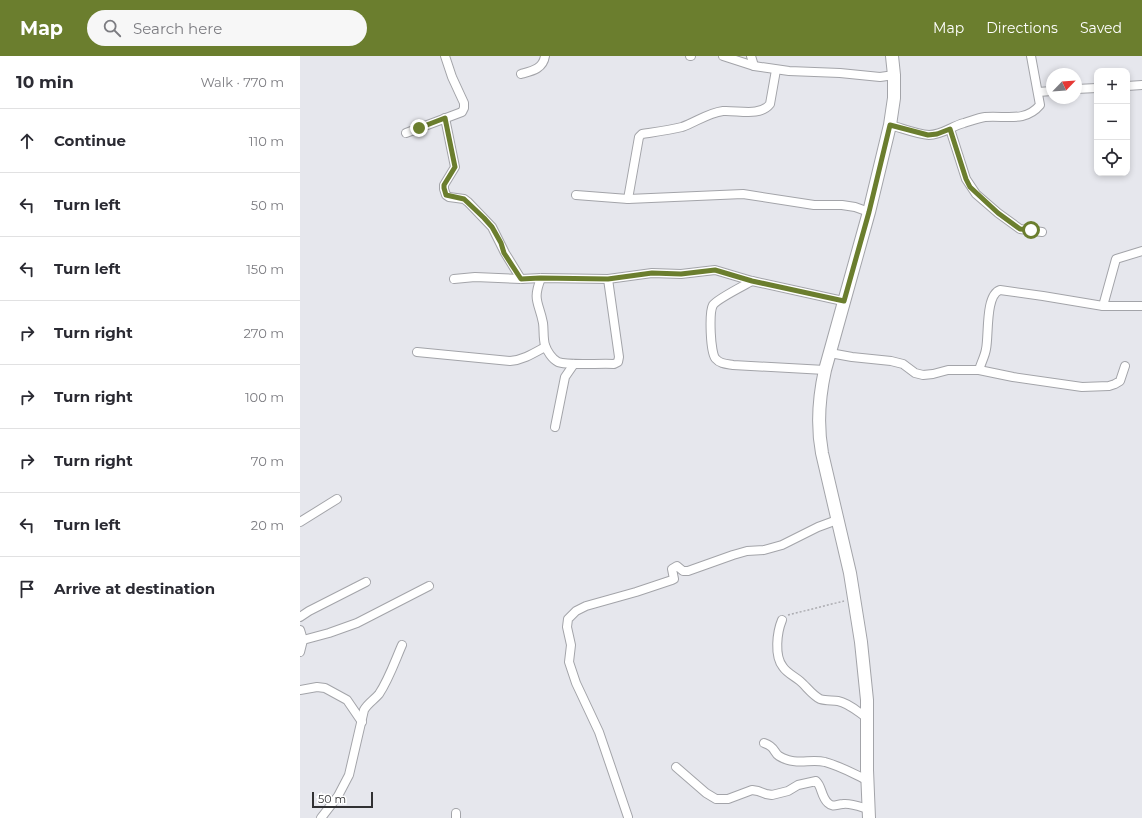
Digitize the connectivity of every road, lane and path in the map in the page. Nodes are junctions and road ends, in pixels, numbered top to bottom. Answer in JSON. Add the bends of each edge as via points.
{"nodes":[{"id":1,"x":445,"y":56,"type":"edge"},
{"id":2,"x":545,"y":56,"type":"edge"},
{"id":3,"x":723,"y":56,"type":"edge"},
{"id":4,"x":751,"y":56,"type":"edge"},
{"id":5,"x":892,"y":56,"type":"edge"},
{"id":6,"x":1031,"y":56,"type":"edge"},
{"id":7,"x":754,"y":66,"type":"junction"},
{"id":8,"x":776,"y":70,"type":"junction"},
{"id":9,"x":521,"y":74,"type":"dead end"},
{"id":10,"x":894,"y":75,"type":"junction"},
{"id":11,"x":1130,"y":86,"type":"edge"},
{"id":12,"x":1142,"y":86,"type":"edge"},
{"id":13,"x":1082,"y":88,"type":"edge"},
{"id":14,"x":1094,"y":88,"type":"edge"},
{"id":15,"x":1046,"y":91,"type":"edge"},
{"id":16,"x":1038,"y":92,"type":"junction"},
{"id":17,"x":445,"y":118,"type":"junction"},
{"id":18,"x":890,"y":125,"type":"junction"},
{"id":19,"x":950,"y":129,"type":"junction"},
{"id":20,"x":406,"y":133,"type":"dead end"},
{"id":21,"x":576,"y":195,"type":"dead end"},
{"id":22,"x":628,"y":199,"type":"junction"},
{"id":23,"x":869,"y":212,"type":"junction"},
{"id":24,"x":1042,"y":232,"type":"dead end"},
{"id":25,"x":1142,"y":252,"type":"edge"},
{"id":26,"x":540,"y":278,"type":"junction"},
{"id":27,"x":454,"y":279,"type":"dead end"},
{"id":28,"x":521,"y":279,"type":"junction"},
{"id":29,"x":608,"y":279,"type":"junction"},
{"id":30,"x":752,"y":281,"type":"junction"},
{"id":31,"x":844,"y":301,"type":"junction"},
{"id":32,"x":1102,"y":306,"type":"junction"},
{"id":33,"x":1142,"y":306,"type":"edge"},
{"id":34,"x":545,"y":347,"type":"junction"},
{"id":35,"x":417,"y":352,"type":"dead end"},
{"id":36,"x":830,"y":353,"type":"junction"},
{"id":37,"x":559,"y":362,"type":"junction"},
{"id":38,"x":574,"y":364,"type":"junction"},
{"id":39,"x":1126,"y":366,"type":"dead end"},
{"id":40,"x":825,"y":370,"type":"junction"},
{"id":41,"x":979,"y":370,"type":"junction"},
{"id":42,"x":564,"y":377,"type":"junction"},
{"id":43,"x":555,"y":427,"type":"dead end"},
{"id":44,"x":337,"y":499,"type":"dead end"},
{"id":45,"x":837,"y":520,"type":"junction"},
{"id":46,"x":300,"y":522,"type":"edge"},
{"id":47,"x":366,"y":582,"type":"dead end"},
{"id":48,"x":429,"y":586,"type":"dead end"},
{"id":49,"x":854,"y":598,"type":"junction"},
{"id":50,"x":300,"y":617,"type":"edge"},
{"id":51,"x":782,"y":620,"type":"joint"},
{"id":52,"x":300,"y":630,"type":"edge"},
{"id":53,"x":303,"y":640,"type":"junction"},
{"id":54,"x":402,"y":645,"type":"dead end"},
{"id":55,"x":300,"y":652,"type":"edge"},
{"id":56,"x":300,"y":690,"type":"edge"},
{"id":57,"x":867,"y":718,"type":"junction"},
{"id":58,"x":362,"y":722,"type":"junction"},
{"id":59,"x":764,"y":743,"type":"dead end"},
{"id":60,"x":676,"y":767,"type":"dead end"},
{"id":61,"x":867,"y":780,"type":"junction"},
{"id":62,"x":869,"y":814,"type":"edge"},
{"id":63,"x":628,"y":817,"type":"edge"},
{"id":64,"x":321,"y":818,"type":"edge"}],
"edges":[{"from":1,"to":17,"type":"street","via":[[464,105],[462,112]]},
{"from":2,"to":9,"type":"street","via":[[542,64],[536,69]]},
{"from":3,"to":7,"type":"street"},
{"from":4,"to":7,"type":"street"},
{"from":5,"to":10,"type":"street"},
{"from":6,"to":16,"type":"street"},
{"from":7,"to":8,"type":"street"},
{"from":8,"to":10,"type":"street","via":[[880,77]]},
{"from":8,"to":22,"type":"street","via":[[768,108],[749,112],[720,112],[682,127],[642,134],[639,137]]},
{"from":10,"to":18,"type":"street"},
{"from":11,"to":12,"type":"street"},
{"from":13,"to":14,"type":"street"},
{"from":15,"to":16,"type":"street"},
{"from":16,"to":19,"type":"street","via":[[1040,105],[1026,116],[985,117],[961,123]]},
{"from":17,"to":20,"type":"street"},
{"from":17,"to":28,"type":"street","via":[[455,167],[444,185],[446,195],[464,199],[484,218],[492,227],[504,253]]},
{"from":18,"to":19,"type":"street","via":[[928,135]]},
{"from":18,"to":23,"type":"street"},
{"from":19,"to":24,"type":"street","via":[[966,179],[976,194],[1020,229]]},
{"from":21,"to":22,"type":"street"},
{"from":22,"to":23,"type":"street","via":[[744,194],[814,206],[842,205]]},
{"from":23,"to":31,"type":"street"},
{"from":25,"to":32,"type":"street","via":[[1116,259]]},
{"from":26,"to":28,"type":"street"},
{"from":26,"to":29,"type":"street"},
{"from":26,"to":34,"type":"street","via":[[536,296],[543,322]]},
{"from":27,"to":28,"type":"street"},
{"from":29,"to":30,"type":"street","via":[[652,273],[681,274],[715,270]]},
{"from":29,"to":38,"type":"street","via":[[618,362]]},
{"from":30,"to":31,"type":"street"},
{"from":30,"to":40,"type":"street","via":[[714,304],[711,311],[714,358],[719,362],[733,365]]},
{"from":31,"to":36,"type":"street"},
{"from":32,"to":33,"type":"street"},
{"from":32,"to":41,"type":"street","via":[[996,291],[990,306],[986,349]]},
{"from":34,"to":35,"type":"street","via":[[517,361]]},
{"from":34,"to":37,"type":"street"},
{"from":36,"to":40,"type":"street"},
{"from":36,"to":41,"type":"street","via":[[891,361],[924,375],[948,370]]},
{"from":37,"to":38,"type":"street"},
{"from":37,"to":42,"type":"street"},
{"from":38,"to":42,"type":"street"},
{"from":39,"to":41,"type":"street","via":[[1120,381],[1115,384],[1082,387]]},
{"from":40,"to":45,"type":"street","via":[[821,389],[820,442]]},
{"from":42,"to":43,"type":"street"},
{"from":44,"to":46,"type":"street"},
{"from":45,"to":49,"type":"street"},
{"from":45,"to":63,"type":"street","via":[[782,545],[732,555],[688,571],[683,571],[677,566],[672,569],[672,580],[586,606],[568,619],[571,646],[569,662],[599,732]]},
{"from":47,"to":50,"type":"street"},
{"from":48,"to":53,"type":"street","via":[[357,623]]},
{"from":49,"to":51,"type":"path","via":[[789,615]]},
{"from":49,"to":57,"type":"street","via":[[861,642]]},
{"from":51,"to":57,"type":"street","via":[[777,641],[781,666],[814,695],[821,699],[847,704]]},
{"from":52,"to":53,"type":"street"},
{"from":53,"to":55,"type":"street"},
{"from":54,"to":58,"type":"street","via":[[385,682],[374,700],[366,706]]},
{"from":56,"to":58,"type":"street","via":[[325,688],[347,700]]},
{"from":57,"to":61,"type":"street"},
{"from":58,"to":64,"type":"street","via":[[350,774],[338,796]]},
{"from":59,"to":61,"type":"street","via":[[772,746],[778,756],[796,762],[825,762]]},
{"from":60,"to":62,"type":"street","via":[[716,799],[752,790],[772,794],[816,781],[829,804],[843,804]]},
{"from":61,"to":62,"type":"street"}]}
